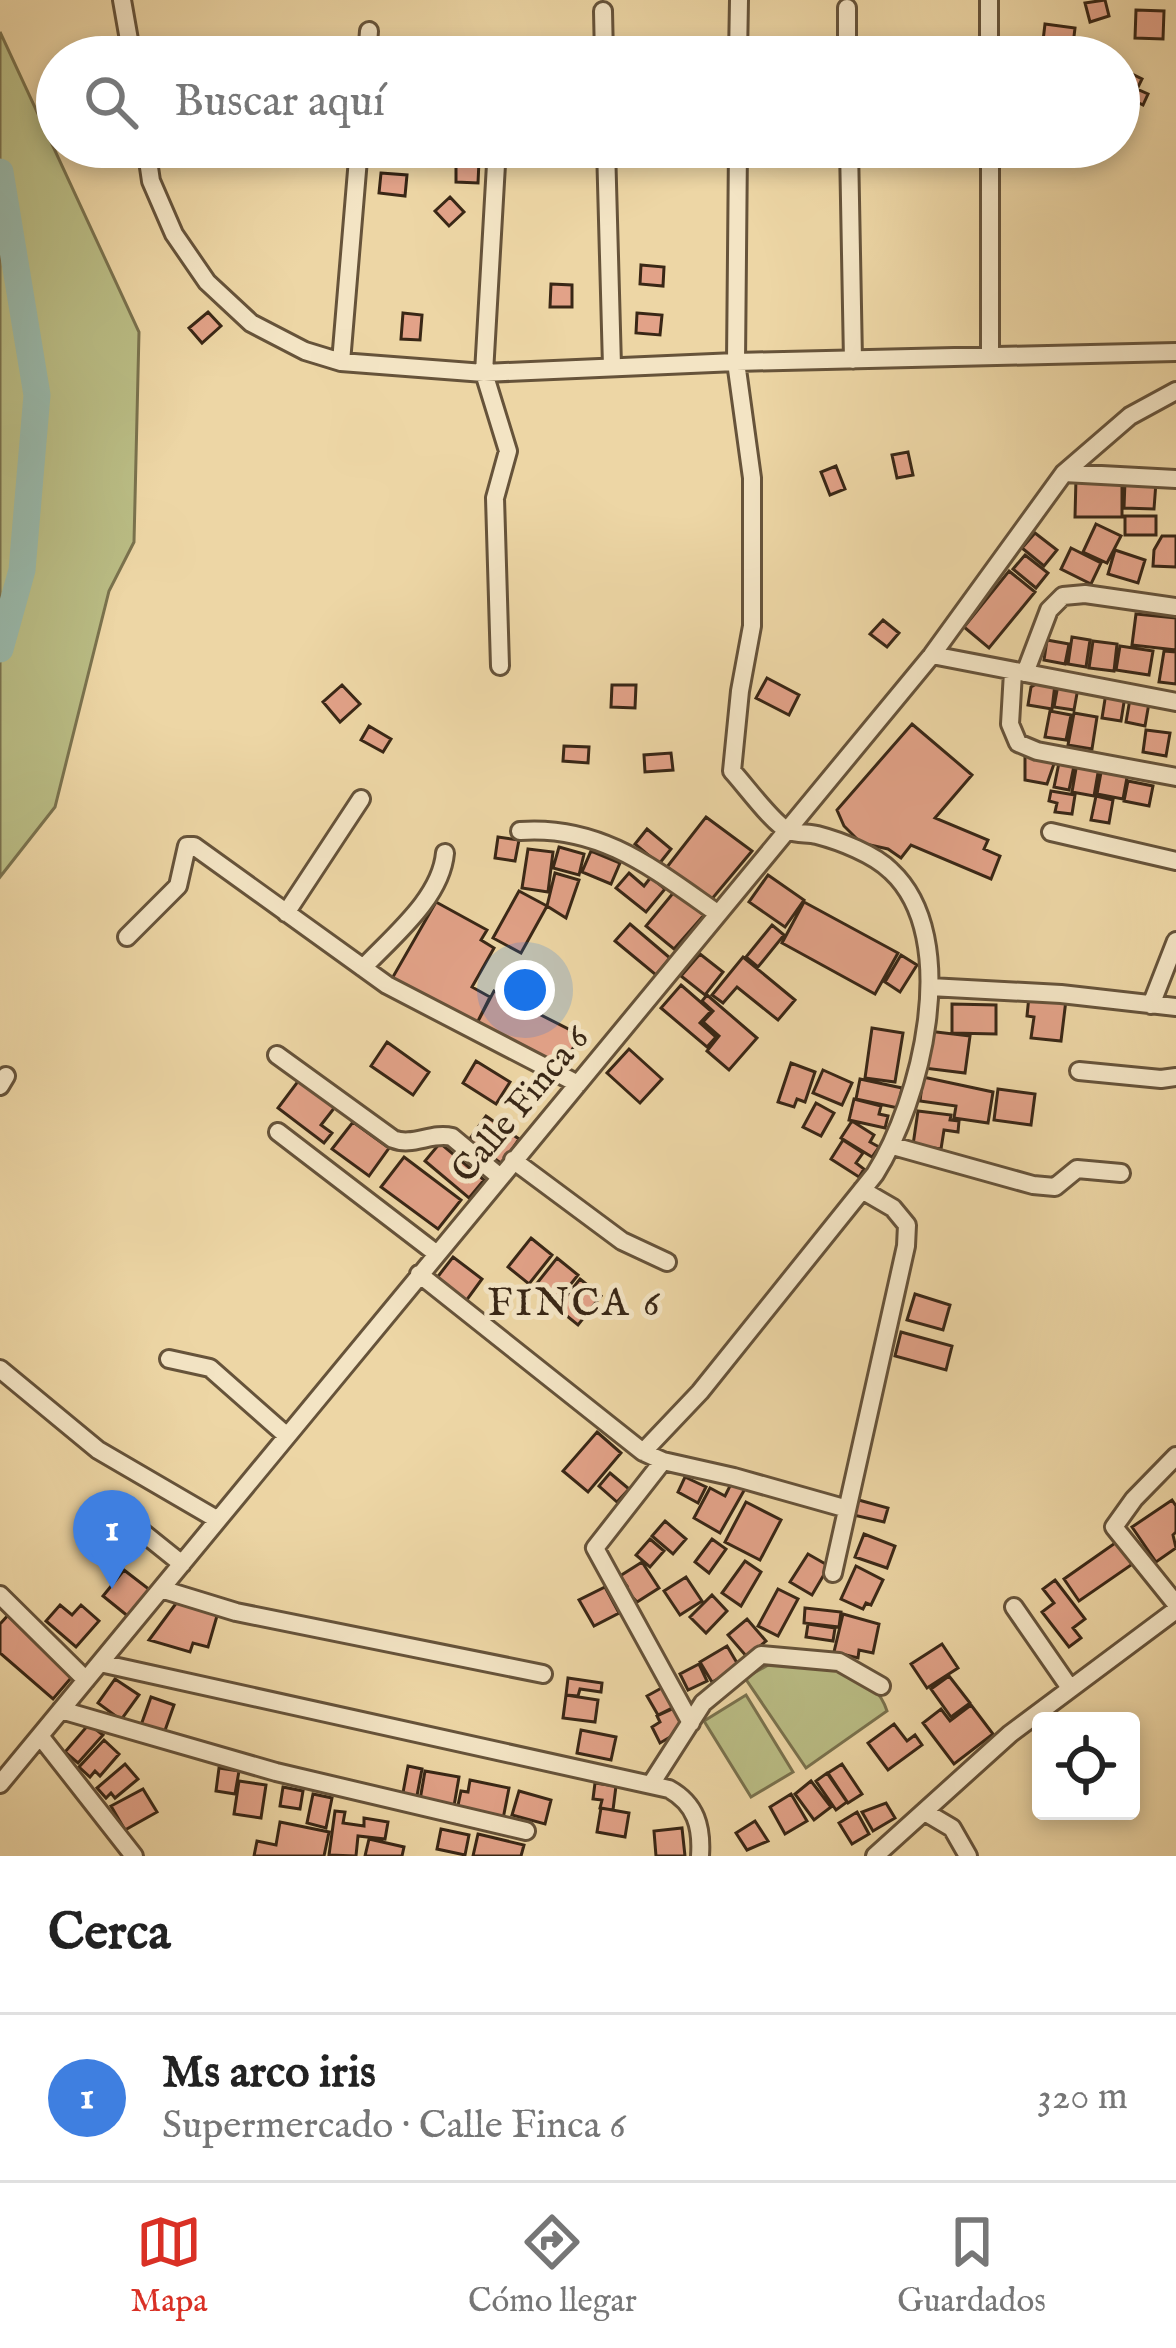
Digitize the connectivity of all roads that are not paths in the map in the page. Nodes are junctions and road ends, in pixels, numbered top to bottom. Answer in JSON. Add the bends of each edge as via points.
{"nodes":[{"id":1,"x":122,"y":0,"type":"edge"},
{"id":2,"x":739,"y":0,"type":"edge"},
{"id":3,"x":989,"y":0,"type":"edge"},
{"id":4,"x":847,"y":8,"type":"dead end"},
{"id":5,"x":603,"y":11,"type":"dead end"},
{"id":6,"x":369,"y":31,"type":"dead end"},
{"id":7,"x":128,"y":36,"type":"edge"},
{"id":8,"x":369,"y":36,"type":"edge"},
{"id":9,"x":604,"y":36,"type":"edge"},
{"id":10,"x":738,"y":36,"type":"edge"},
{"id":11,"x":847,"y":36,"type":"edge"},
{"id":12,"x":989,"y":36,"type":"edge"},
{"id":13,"x":149,"y":168,"type":"edge"},
{"id":14,"x":357,"y":168,"type":"edge"},
{"id":15,"x":496,"y":168,"type":"edge"},
{"id":16,"x":607,"y":168,"type":"edge"},
{"id":17,"x":738,"y":168,"type":"edge"},
{"id":18,"x":849,"y":168,"type":"edge"},
{"id":19,"x":990,"y":168,"type":"edge"},
{"id":20,"x":1176,"y":352,"type":"edge"},
{"id":21,"x":990,"y":356,"type":"junction"},
{"id":22,"x":853,"y":360,"type":"junction"},
{"id":23,"x":341,"y":362,"type":"junction"},
{"id":24,"x":736,"y":362,"type":"junction"},
{"id":25,"x":612,"y":366,"type":"junction"},
{"id":26,"x":484,"y":373,"type":"junction"},
{"id":27,"x":1176,"y":391,"type":"edge"},
{"id":28,"x":1064,"y":473,"type":"junction"},
{"id":29,"x":1176,"y":479,"type":"edge"},
{"id":30,"x":1176,"y":607,"type":"edge"},
{"id":31,"x":932,"y":655,"type":"junction"},
{"id":32,"x":500,"y":666,"type":"dead end"},
{"id":33,"x":1019,"y":672,"type":"junction"},
{"id":34,"x":1176,"y":701,"type":"edge"},
{"id":35,"x":1176,"y":777,"type":"edge"},
{"id":36,"x":361,"y":800,"type":"dead end"},
{"id":37,"x":520,"y":831,"type":"dead end"},
{"id":38,"x":787,"y":831,"type":"junction"},
{"id":39,"x":1051,"y":832,"type":"dead end"},
{"id":40,"x":445,"y":853,"type":"dead end"},
{"id":41,"x":1176,"y":861,"type":"edge"},
{"id":42,"x":286,"y":913,"type":"junction"},
{"id":43,"x":717,"y":913,"type":"junction"},
{"id":44,"x":127,"y":937,"type":"dead end"},
{"id":45,"x":1176,"y":941,"type":"edge"},
{"id":46,"x":363,"y":968,"type":"junction"},
{"id":47,"x":930,"y":987,"type":"junction"},
{"id":48,"x":1151,"y":1005,"type":"junction"},
{"id":49,"x":1176,"y":1007,"type":"edge"},
{"id":50,"x":277,"y":1055,"type":"dead end"},
{"id":51,"x":1078,"y":1071,"type":"dead end"},
{"id":52,"x":1176,"y":1077,"type":"edge"},
{"id":53,"x":578,"y":1084,"type":"junction"},
{"id":54,"x":278,"y":1132,"type":"dead end"},
{"id":55,"x":893,"y":1146,"type":"junction"},
{"id":56,"x":513,"y":1160,"type":"junction"},
{"id":57,"x":1121,"y":1173,"type":"dead end"},
{"id":58,"x":500,"y":1178,"type":"junction"},
{"id":59,"x":862,"y":1190,"type":"junction"},
{"id":60,"x":437,"y":1254,"type":"junction"},
{"id":61,"x":668,"y":1262,"type":"dead end"},
{"id":62,"x":419,"y":1274,"type":"junction"},
{"id":63,"x":169,"y":1359,"type":"dead end"},
{"id":64,"x":0,"y":1369,"type":"edge"},
{"id":65,"x":287,"y":1436,"type":"junction"},
{"id":66,"x":643,"y":1452,"type":"junction"},
{"id":67,"x":1176,"y":1456,"type":"edge"},
{"id":68,"x":663,"y":1462,"type":"junction"},
{"id":69,"x":106,"y":1503,"type":"dead end"},
{"id":70,"x":844,"y":1508,"type":"junction"},
{"id":71,"x":218,"y":1520,"type":"junction"},
{"id":72,"x":182,"y":1564,"type":"junction"},
{"id":73,"x":833,"y":1573,"type":"dead end"},
{"id":74,"x":161,"y":1589,"type":"junction"},
{"id":75,"x":0,"y":1595,"type":"edge"},
{"id":76,"x":1014,"y":1607,"type":"dead end"},
{"id":77,"x":1176,"y":1607,"type":"edge"},
{"id":78,"x":100,"y":1663,"type":"junction"},
{"id":79,"x":543,"y":1674,"type":"dead end"},
{"id":80,"x":86,"y":1680,"type":"junction"},
{"id":81,"x":881,"y":1686,"type":"dead end"},
{"id":82,"x":1070,"y":1688,"type":"junction"},
{"id":83,"x":61,"y":1710,"type":"junction"},
{"id":84,"x":691,"y":1723,"type":"junction"},
{"id":85,"x":40,"y":1736,"type":"junction"},
{"id":86,"x":0,"y":1784,"type":"edge"},
{"id":87,"x":651,"y":1784,"type":"junction"},
{"id":88,"x":926,"y":1812,"type":"junction"},
{"id":89,"x":526,"y":1831,"type":"dead end"},
{"id":90,"x":134,"y":1856,"type":"edge"},
{"id":91,"x":700,"y":1856,"type":"edge"},
{"id":92,"x":875,"y":1856,"type":"edge"},
{"id":93,"x":968,"y":1856,"type":"edge"}],
"edges":[{"from":1,"to":7,"type":"street"},
{"from":2,"to":10,"type":"street"},
{"from":3,"to":12,"type":"street"},
{"from":4,"to":11,"type":"street"},
{"from":5,"to":9,"type":"street"},
{"from":6,"to":8,"type":"street"},
{"from":13,"to":23,"type":"street","via":[[174,234],[207,282],[251,323]]},
{"from":14,"to":23,"type":"street"},
{"from":15,"to":26,"type":"street"},
{"from":16,"to":25,"type":"street"},
{"from":17,"to":24,"type":"street"},
{"from":18,"to":22,"type":"street"},
{"from":19,"to":21,"type":"street"},
{"from":20,"to":21,"type":"street"},
{"from":21,"to":22,"type":"street"},
{"from":22,"to":24,"type":"street"},
{"from":23,"to":26,"type":"street"},
{"from":24,"to":25,"type":"street"},
{"from":24,"to":38,"type":"street","via":[[752,478],[752,626],[732,771]]},
{"from":25,"to":26,"type":"street"},
{"from":26,"to":32,"type":"street","via":[[508,451],[495,498]]},
{"from":27,"to":28,"type":"street","name":"Calle Finca 6","via":[[1130,416]]},
{"from":28,"to":29,"type":"street"},
{"from":28,"to":31,"type":"street","name":"Calle Finca 6"},
{"from":30,"to":33,"type":"street","via":[[1063,596]]},
{"from":31,"to":33,"type":"street"},
{"from":31,"to":38,"type":"street","name":"Calle Finca 6"},
{"from":33,"to":34,"type":"street"},
{"from":33,"to":35,"type":"street","via":[[1010,724],[1018,743]]},
{"from":36,"to":42,"type":"street"},
{"from":37,"to":43,"type":"street","via":[[575,832],[609,843]]},
{"from":38,"to":43,"type":"street","name":"Calle Finca 6"},
{"from":38,"to":47,"type":"street","via":[[816,835],[891,870],[925,931]]},
{"from":39,"to":41,"type":"street"},
{"from":40,"to":46,"type":"street","via":[[443,873]]},
{"from":42,"to":44,"type":"street","via":[[187,846],[178,886]]},
{"from":42,"to":46,"type":"street"},
{"from":43,"to":53,"type":"street","name":"Calle Finca 6"},
{"from":45,"to":48,"type":"street"},
{"from":46,"to":53,"type":"street"},
{"from":47,"to":48,"type":"street"},
{"from":47,"to":55,"type":"street"},
{"from":48,"to":49,"type":"street"},
{"from":50,"to":58,"type":"street","via":[[393,1139],[452,1136]]},
{"from":51,"to":52,"type":"street"},
{"from":53,"to":56,"type":"street","name":"Calle Finca 6"},
{"from":54,"to":60,"type":"street"},
{"from":55,"to":57,"type":"street","via":[[1033,1185],[1055,1186],[1077,1169]]},
{"from":55,"to":59,"type":"street"},
{"from":56,"to":58,"type":"street","name":"Calle Finca 6"},
{"from":56,"to":61,"type":"street","via":[[622,1241]]},
{"from":58,"to":60,"type":"street","name":"Calle Finca 6"},
{"from":59,"to":66,"type":"street"},
{"from":59,"to":70,"type":"street","via":[[907,1225],[906,1246]]},
{"from":60,"to":62,"type":"street","name":"Calle Finca 6"},
{"from":62,"to":65,"type":"street","name":"Calle Finca 6"},
{"from":62,"to":66,"type":"street"},
{"from":63,"to":65,"type":"street","via":[[210,1368]]},
{"from":64,"to":71,"type":"street","via":[[98,1450]]},
{"from":65,"to":71,"type":"street","name":"Calle Finca 6"},
{"from":66,"to":68,"type":"street"},
{"from":67,"to":77,"type":"street","via":[[1114,1527]]},
{"from":68,"to":70,"type":"street"},
{"from":68,"to":84,"type":"street","via":[[596,1547]]},
{"from":69,"to":72,"type":"street"},
{"from":70,"to":73,"type":"street"},
{"from":71,"to":72,"type":"street","name":"Calle Finca 6"},
{"from":72,"to":74,"type":"street","name":"Calle Finca 6"},
{"from":74,"to":78,"type":"street","name":"Calle Finca 6"},
{"from":74,"to":79,"type":"street","via":[[236,1612]]},
{"from":75,"to":80,"type":"street"},
{"from":76,"to":82,"type":"street"},
{"from":77,"to":82,"type":"street"},
{"from":78,"to":80,"type":"street","name":"Calle Finca 6"},
{"from":78,"to":87,"type":"street"},
{"from":80,"to":83,"type":"street","name":"Calle Finca 6"},
{"from":81,"to":84,"type":"street","via":[[839,1661],[761,1655]]},
{"from":82,"to":88,"type":"street"},
{"from":83,"to":85,"type":"street","name":"Calle Finca 6"},
{"from":83,"to":89,"type":"street"},
{"from":84,"to":87,"type":"street"},
{"from":85,"to":86,"type":"street","name":"Calle Finca 6"},
{"from":85,"to":90,"type":"street"},
{"from":87,"to":91,"type":"street","via":[[692,1808]]},
{"from":88,"to":92,"type":"street"},
{"from":88,"to":93,"type":"street","via":[[952,1828]]}]}
